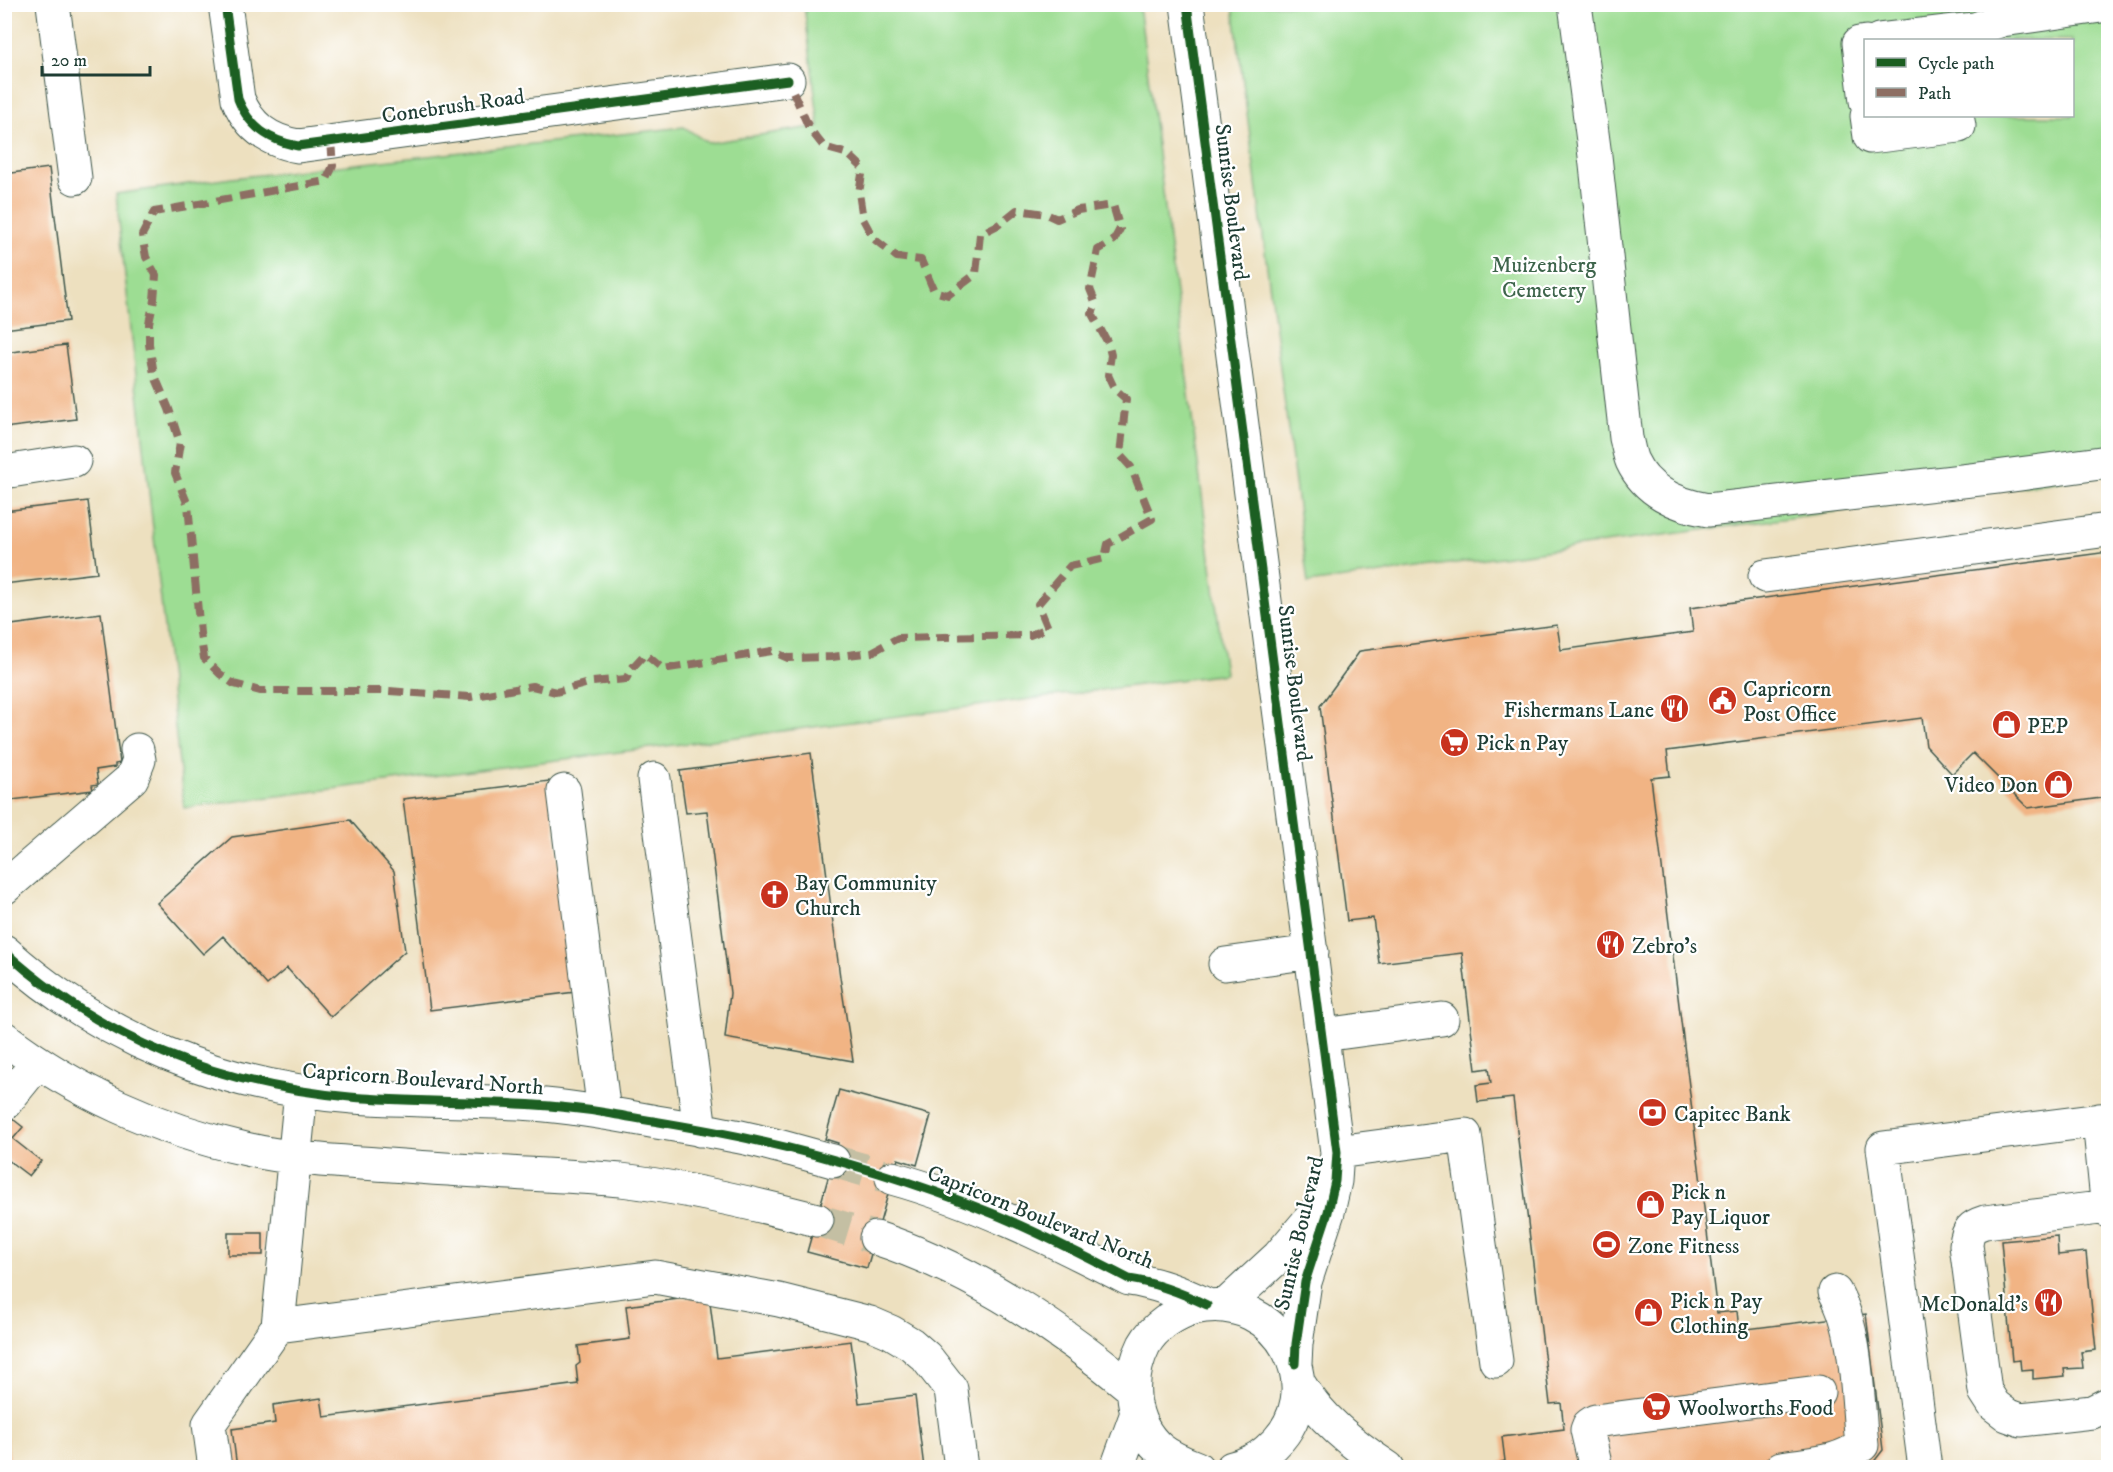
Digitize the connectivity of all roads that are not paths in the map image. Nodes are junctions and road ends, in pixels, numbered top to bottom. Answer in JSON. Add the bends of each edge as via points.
{"nodes":[{"id":1,"x":53,"y":4,"type":"edge"},
{"id":2,"x":225,"y":4,"type":"edge"},
{"id":3,"x":1187,"y":4,"type":"edge"},
{"id":4,"x":1575,"y":4,"type":"edge"},
{"id":5,"x":2109,"y":5,"type":"edge"},
{"id":6,"x":1948,"y":36,"type":"edge"},
{"id":7,"x":1896,"y":39,"type":"edge"},
{"id":8,"x":1864,"y":42,"type":"edge"},
{"id":9,"x":788,"y":80,"type":"dead end"},
{"id":10,"x":1864,"y":86,"type":"edge"},
{"id":11,"x":1867,"y":117,"type":"edge"},
{"id":12,"x":1957,"y":117,"type":"edge"},
{"id":13,"x":75,"y":178,"type":"dead end"},
{"id":14,"x":74,"y":461,"type":"dead end"},
{"id":15,"x":2109,"y":462,"type":"edge"},
{"id":16,"x":4,"y":472,"type":"edge"},
{"id":17,"x":2109,"y":530,"type":"edge"},
{"id":18,"x":1765,"y":576,"type":"dead end"},
{"id":19,"x":137,"y":750,"type":"dead end"},
{"id":20,"x":654,"y":779,"type":"dead end"},
{"id":21,"x":564,"y":791,"type":"dead end"},
{"id":22,"x":4,"y":888,"type":"edge"},
{"id":23,"x":4,"y":951,"type":"edge"},
{"id":24,"x":1312,"y":952,"type":"junction"},
{"id":25,"x":1225,"y":964,"type":"dead end"},
{"id":26,"x":1442,"y":1019,"type":"dead end"},
{"id":27,"x":1323,"y":1035,"type":"junction"},
{"id":28,"x":4,"y":1038,"type":"edge"},
{"id":29,"x":38,"y":1062,"type":"junction"},
{"id":30,"x":301,"y":1091,"type":"junction"},
{"id":31,"x":4,"y":1104,"type":"edge"},
{"id":32,"x":604,"y":1113,"type":"junction"},
{"id":33,"x":2104,"y":1119,"type":"edge"},
{"id":34,"x":700,"y":1130,"type":"junction"},
{"id":35,"x":294,"y":1157,"type":"junction"},
{"id":36,"x":833,"y":1161,"type":"tunnel mouth"},
{"id":37,"x":1336,"y":1167,"type":"junction"},
{"id":38,"x":892,"y":1178,"type":"tunnel mouth"},
{"id":39,"x":2108,"y":1209,"type":"edge"},
{"id":40,"x":817,"y":1220,"type":"tunnel mouth"},
{"id":41,"x":876,"y":1238,"type":"tunnel mouth"},
{"id":42,"x":1835,"y":1292,"type":"dead end"},
{"id":43,"x":1217,"y":1305,"type":"junction"},
{"id":44,"x":278,"y":1326,"type":"junction"},
{"id":45,"x":1496,"y":1361,"type":"dead end"},
{"id":46,"x":1297,"y":1373,"type":"junction"},
{"id":47,"x":1818,"y":1392,"type":"dead end"},
{"id":48,"x":1135,"y":1401,"type":"junction"},
{"id":49,"x":2109,"y":1404,"type":"edge"},
{"id":50,"x":215,"y":1467,"type":"edge"},
{"id":51,"x":961,"y":1467,"type":"edge"},
{"id":52,"x":1118,"y":1467,"type":"edge"},
{"id":53,"x":1197,"y":1467,"type":"edge"},
{"id":54,"x":1239,"y":1467,"type":"edge"},
{"id":55,"x":1388,"y":1467,"type":"edge"},
{"id":56,"x":1596,"y":1467,"type":"edge"},
{"id":57,"x":1781,"y":1467,"type":"edge"},
{"id":58,"x":1925,"y":1467,"type":"edge"}],
"edges":[{"from":1,"to":13,"type":"street","via":[[53,99]]},
{"from":2,"to":9,"type":"street","name":"Conebrush Road","via":[[243,111],[264,134],[280,143],[298,146]]},
{"from":3,"to":24,"type":"street","name":"Sunrise Boulevard"},
{"from":4,"to":15,"type":"street","via":[[1626,438],[1631,460],[1647,483],[1686,506],[1708,510]]},
{"from":5,"to":6,"type":"street","via":[[2002,20]]},
{"from":6,"to":7,"type":"street"},
{"from":8,"to":10,"type":"street","via":[[1858,43]]},
{"from":11,"to":12,"type":"street","via":[[1870,137],[1959,126]]},
{"from":14,"to":16,"type":"street"},
{"from":17,"to":18,"type":"street"},
{"from":19,"to":22,"type":"street","via":[[139,760],[132,778]]},
{"from":20,"to":34,"type":"street"},
{"from":21,"to":32,"type":"street"},
{"from":23,"to":30,"type":"street","name":"Capricorn Boulevard North","via":[[73,1004],[135,1041],[201,1068]]},
{"from":24,"to":25,"type":"street"},
{"from":24,"to":27,"type":"street","name":"Sunrise Boulevard"},
{"from":26,"to":27,"type":"street"},
{"from":27,"to":37,"type":"street","name":"Sunrise Boulevard"},
{"from":28,"to":29,"type":"street"},
{"from":29,"to":31,"type":"street"},
{"from":29,"to":35,"type":"street","via":[[152,1121],[246,1150]]},
{"from":30,"to":32,"type":"street","name":"Capricorn Boulevard North","via":[[353,1097],[536,1104]]},
{"from":30,"to":35,"type":"street"},
{"from":32,"to":34,"type":"street","name":"Capricorn Boulevard North"},
{"from":33,"to":39,"type":"street"},
{"from":33,"to":58,"type":"street","via":[[1883,1148]]},
{"from":34,"to":36,"type":"street","name":"Capricorn Boulevard North"},
{"from":35,"to":40,"type":"street","via":[[621,1180],[743,1201]]},
{"from":35,"to":44,"type":"street"},
{"from":37,"to":43,"type":"street","name":"Sunrise Boulevard","via":[[1324,1203],[1299,1234],[1257,1278]]},
{"from":37,"to":45,"type":"street","via":[[1465,1135]]},
{"from":37,"to":46,"type":"street","name":"Sunrise Boulevard","via":[[1328,1212],[1305,1282],[1296,1344]]},
{"from":38,"to":43,"type":"street","name":"Capricorn Boulevard North","via":[[992,1213],[1129,1279]]},
{"from":39,"to":49,"type":"street","via":[[1985,1222],[1973,1226],[1966,1245],[1985,1391],[1994,1405],[2021,1420],[2092,1413]]},
{"from":41,"to":48,"type":"street","via":[[956,1272],[1023,1308],[1092,1355]]},
{"from":42,"to":57,"type":"street","via":[[1843,1305],[1852,1341],[1862,1444],[1837,1459]]},
{"from":43,"to":46,"type":"street","name":"Capricorn Boulevard North","via":[[1245,1310],[1262,1319],[1288,1347]]},
{"from":43,"to":48,"type":"street","via":[[1183,1311],[1162,1324],[1145,1342],[1136,1365]]},
{"from":44,"to":50,"type":"street","via":[[209,1424]]},
{"from":44,"to":51,"type":"street","via":[[655,1277],[779,1300],[870,1323],[911,1344],[926,1357],[951,1389]]},
{"from":46,"to":54,"type":"street","name":"Sunrise Boulevard","via":[[1296,1404],[1289,1425],[1261,1456]]},
{"from":46,"to":55,"type":"street","via":[[1310,1402],[1329,1422]]},
{"from":47,"to":56,"type":"street","via":[[1595,1421],[1587,1430]]},
{"from":48,"to":52,"type":"street"},
{"from":48,"to":53,"type":"street","via":[[1146,1432],[1160,1448],[1178,1461]]}]}
